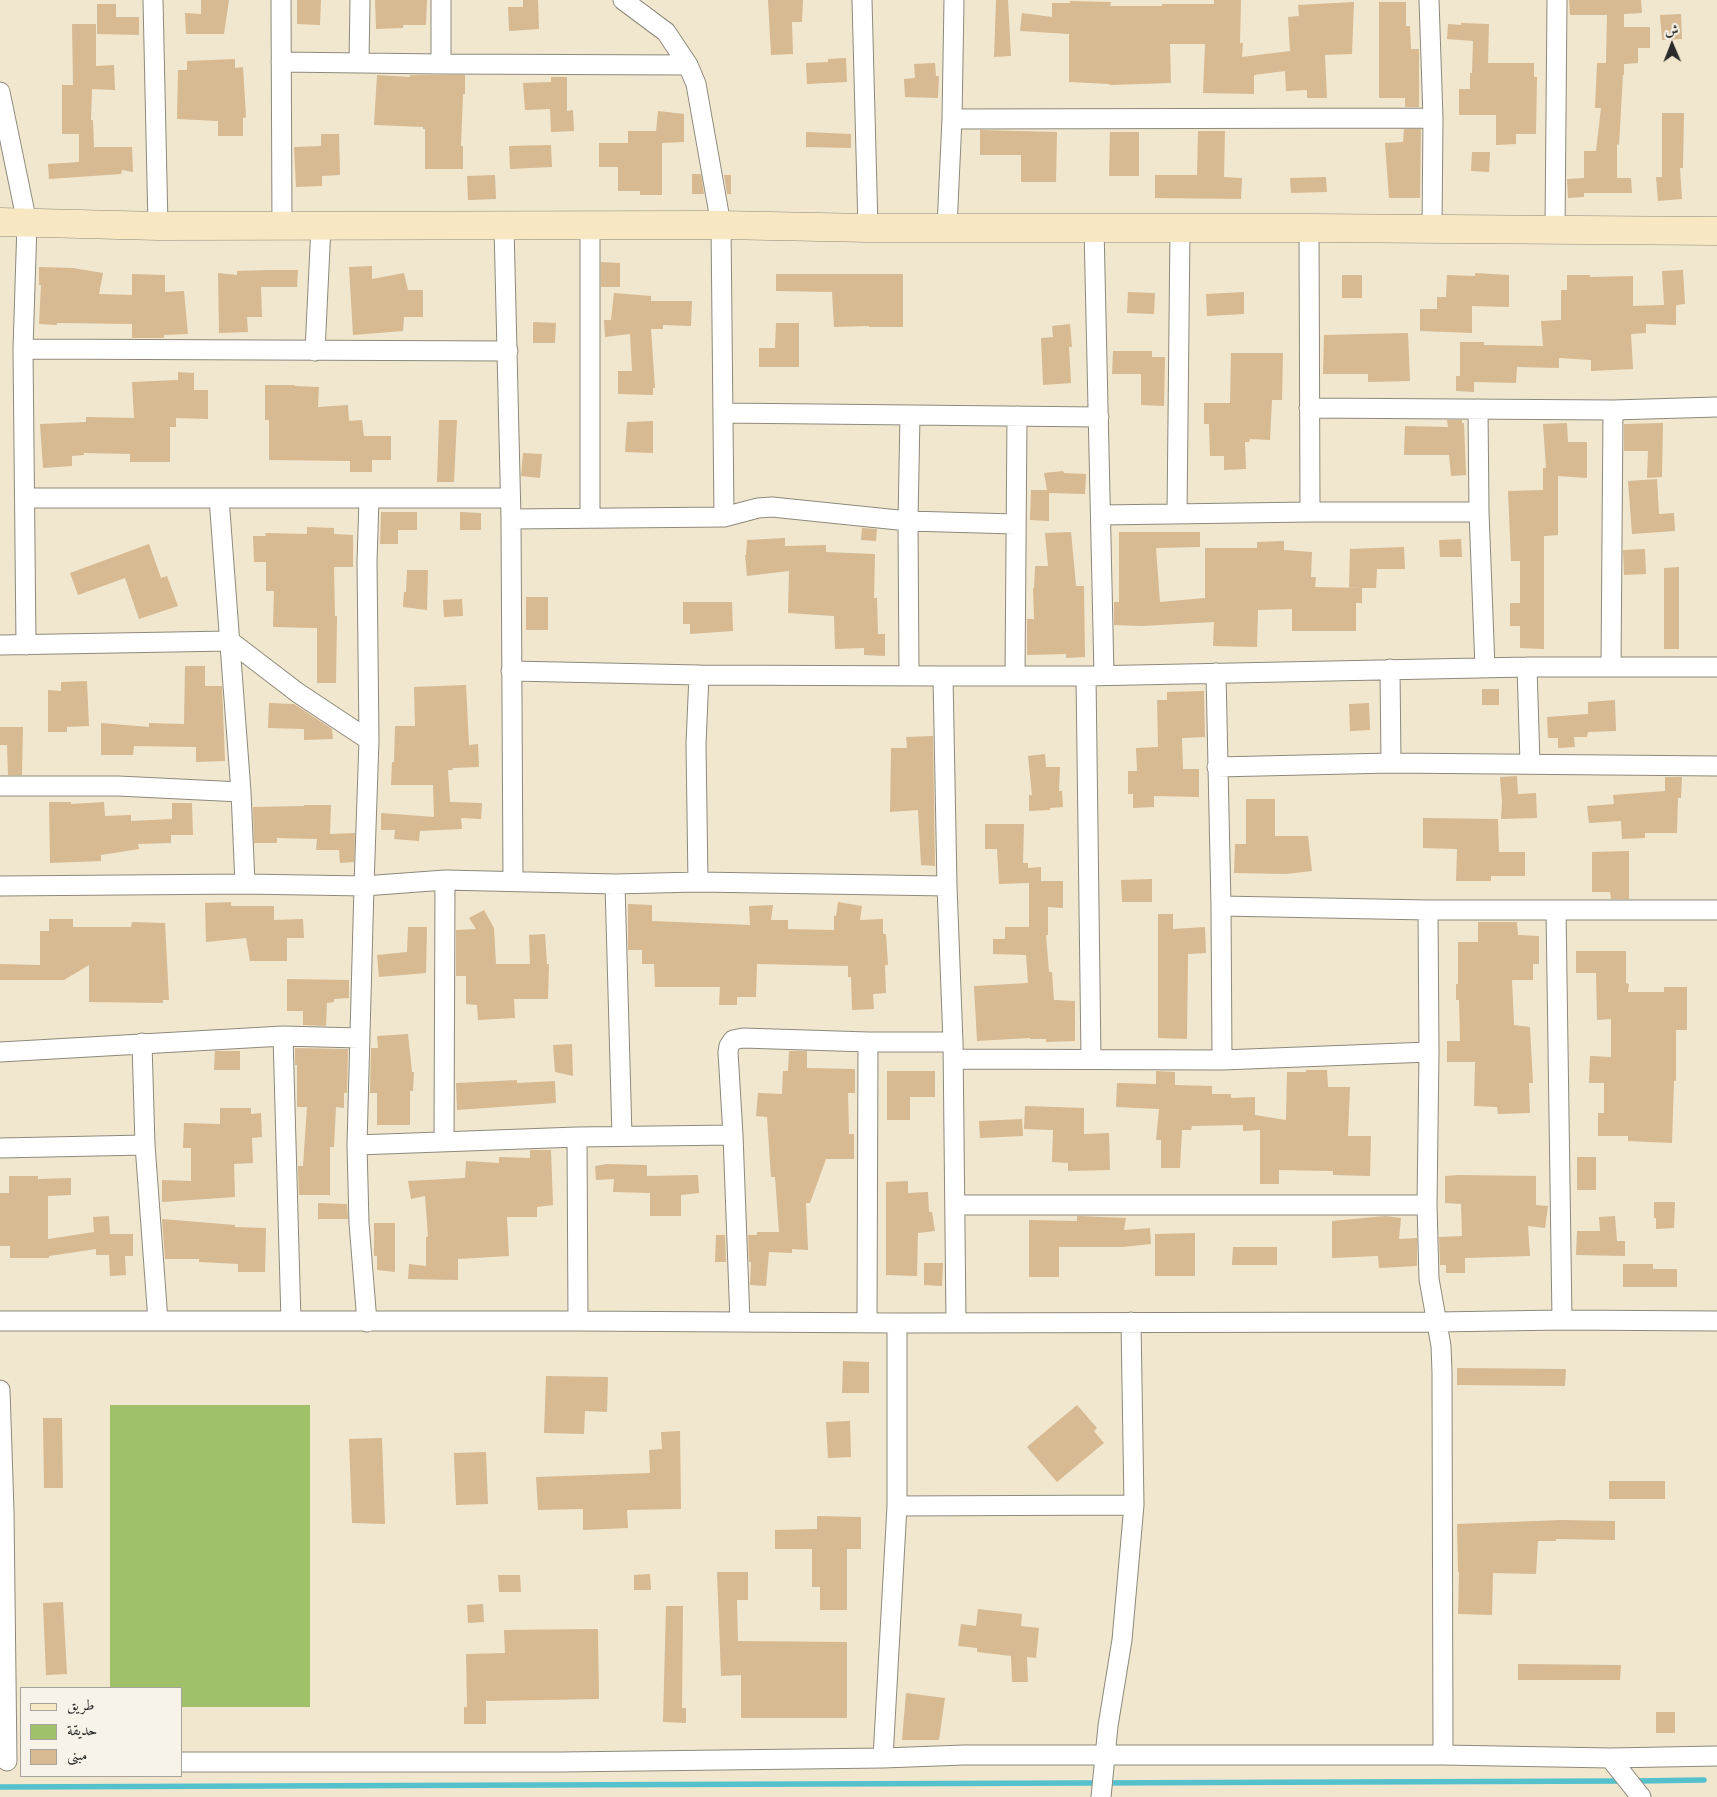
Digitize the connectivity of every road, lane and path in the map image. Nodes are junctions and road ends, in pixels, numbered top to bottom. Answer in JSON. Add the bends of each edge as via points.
{"nodes":[{"id":1,"x":152,"y":0,"type":"edge"},
{"id":2,"x":281,"y":0,"type":"edge"},
{"id":3,"x":360,"y":0,"type":"edge"},
{"id":4,"x":441,"y":0,"type":"edge"},
{"id":5,"x":862,"y":0,"type":"edge"},
{"id":6,"x":954,"y":0,"type":"edge"},
{"id":7,"x":1428,"y":0,"type":"edge"},
{"id":8,"x":1557,"y":0,"type":"edge"},
{"id":9,"x":630,"y":2,"type":"edge"},
{"id":10,"x":281,"y":62,"type":"junction"},
{"id":11,"x":359,"y":63,"type":"junction"},
{"id":12,"x":441,"y":64,"type":"junction"},
{"id":13,"x":688,"y":65,"type":"junction"},
{"id":14,"x":0,"y":92,"type":"edge"},
{"id":15,"x":1433,"y":118,"type":"junction"},
{"id":16,"x":952,"y":119,"type":"junction"},
{"id":17,"x":0,"y":222,"type":"edge"},
{"id":18,"x":27,"y":223,"type":"junction"},
{"id":19,"x":590,"y":225,"type":"junction"},
{"id":20,"x":720,"y":225,"type":"junction"},
{"id":21,"x":158,"y":226,"type":"junction"},
{"id":22,"x":282,"y":226,"type":"junction"},
{"id":23,"x":321,"y":226,"type":"junction"},
{"id":24,"x":504,"y":226,"type":"junction"},
{"id":25,"x":947,"y":227,"type":"junction"},
{"id":26,"x":868,"y":228,"type":"junction"},
{"id":27,"x":1094,"y":228,"type":"junction"},
{"id":28,"x":1309,"y":228,"type":"junction"},
{"id":29,"x":1432,"y":228,"type":"junction"},
{"id":30,"x":1180,"y":229,"type":"junction"},
{"id":31,"x":1555,"y":229,"type":"junction"},
{"id":32,"x":1717,"y":231,"type":"edge"},
{"id":33,"x":23,"y":349,"type":"junction"},
{"id":34,"x":315,"y":351,"type":"junction"},
{"id":35,"x":508,"y":351,"type":"junction"},
{"id":36,"x":1717,"y":407,"type":"edge"},
{"id":37,"x":1309,"y":408,"type":"junction"},
{"id":38,"x":1478,"y":409,"type":"junction"},
{"id":39,"x":1613,"y":410,"type":"junction"},
{"id":40,"x":723,"y":413,"type":"junction"},
{"id":41,"x":910,"y":415,"type":"junction"},
{"id":42,"x":1017,"y":416,"type":"junction"},
{"id":43,"x":1099,"y":417,"type":"junction"},
{"id":44,"x":25,"y":498,"type":"junction"},
{"id":45,"x":219,"y":498,"type":"junction"},
{"id":46,"x":510,"y":498,"type":"junction"},
{"id":47,"x":369,"y":499,"type":"junction"},
{"id":48,"x":1310,"y":512,"type":"junction"},
{"id":49,"x":1479,"y":512,"type":"junction"},
{"id":50,"x":1177,"y":514,"type":"junction"},
{"id":51,"x":1101,"y":515,"type":"junction"},
{"id":52,"x":724,"y":517,"type":"junction"},
{"id":53,"x":590,"y":518,"type":"junction"},
{"id":54,"x":511,"y":519,"type":"junction"},
{"id":55,"x":908,"y":521,"type":"junction"},
{"id":56,"x":1016,"y":524,"type":"junction"},
{"id":57,"x":230,"y":640,"type":"junction"},
{"id":58,"x":0,"y":645,"type":"edge"},
{"id":59,"x":26,"y":645,"type":"junction"},
{"id":60,"x":1527,"y":667,"type":"junction"},
{"id":61,"x":1611,"y":667,"type":"junction"},
{"id":62,"x":1717,"y":667,"type":"edge"},
{"id":63,"x":1485,"y":668,"type":"junction"},
{"id":64,"x":1390,"y":669,"type":"junction"},
{"id":65,"x":511,"y":671,"type":"junction"},
{"id":66,"x":1216,"y":673,"type":"junction"},
{"id":67,"x":1015,"y":675,"type":"junction"},
{"id":68,"x":1104,"y":675,"type":"junction"},
{"id":69,"x":699,"y":676,"type":"junction"},
{"id":70,"x":909,"y":676,"type":"junction"},
{"id":71,"x":943,"y":676,"type":"junction"},
{"id":72,"x":1086,"y":676,"type":"junction"},
{"id":73,"x":370,"y":740,"type":"junction"},
{"id":74,"x":1391,"y":763,"type":"junction"},
{"id":75,"x":1530,"y":763,"type":"junction"},
{"id":76,"x":1717,"y":766,"type":"edge"},
{"id":77,"x":1218,"y":767,"type":"junction"},
{"id":78,"x":0,"y":786,"type":"edge"},
{"id":79,"x":241,"y":792,"type":"junction"},
{"id":80,"x":445,"y":880,"type":"junction"},
{"id":81,"x":514,"y":881,"type":"junction"},
{"id":82,"x":698,"y":882,"type":"junction"},
{"id":83,"x":244,"y":884,"type":"junction"},
{"id":84,"x":615,"y":884,"type":"junction"},
{"id":85,"x":0,"y":886,"type":"edge"},
{"id":86,"x":364,"y":886,"type":"junction"},
{"id":87,"x":947,"y":886,"type":"junction"},
{"id":88,"x":1221,"y":906,"type":"junction"},
{"id":89,"x":1428,"y":910,"type":"junction"},
{"id":90,"x":1556,"y":910,"type":"junction"},
{"id":91,"x":1717,"y":910,"type":"edge"},
{"id":92,"x":283,"y":1036,"type":"junction"},
{"id":93,"x":359,"y":1038,"type":"junction"},
{"id":94,"x":868,"y":1042,"type":"junction"},
{"id":95,"x":142,"y":1043,"type":"junction"},
{"id":96,"x":953,"y":1051,"type":"junction"},
{"id":97,"x":0,"y":1052,"type":"edge"},
{"id":98,"x":1429,"y":1052,"type":"junction"},
{"id":99,"x":1091,"y":1059,"type":"junction"},
{"id":100,"x":1222,"y":1060,"type":"junction"},
{"id":101,"x":733,"y":1135,"type":"junction"},
{"id":102,"x":622,"y":1136,"type":"junction"},
{"id":103,"x":577,"y":1137,"type":"junction"},
{"id":104,"x":444,"y":1142,"type":"junction"},
{"id":105,"x":145,"y":1144,"type":"junction"},
{"id":106,"x":357,"y":1145,"type":"junction"},
{"id":107,"x":0,"y":1148,"type":"edge"},
{"id":108,"x":955,"y":1205,"type":"junction"},
{"id":109,"x":1427,"y":1205,"type":"junction"},
{"id":110,"x":1562,"y":1320,"type":"junction"},
{"id":111,"x":0,"y":1321,"type":"edge"},
{"id":112,"x":158,"y":1321,"type":"junction"},
{"id":113,"x":578,"y":1321,"type":"junction"},
{"id":114,"x":1717,"y":1321,"type":"edge"},
{"id":115,"x":291,"y":1322,"type":"junction"},
{"id":116,"x":367,"y":1322,"type":"junction"},
{"id":117,"x":740,"y":1322,"type":"junction"},
{"id":118,"x":956,"y":1322,"type":"junction"},
{"id":119,"x":1131,"y":1322,"type":"junction"},
{"id":120,"x":1438,"y":1322,"type":"junction"},
{"id":121,"x":867,"y":1323,"type":"junction"},
{"id":122,"x":897,"y":1323,"type":"junction"},
{"id":123,"x":0,"y":1390,"type":"edge"},
{"id":124,"x":1134,"y":1505,"type":"junction"},
{"id":125,"x":897,"y":1506,"type":"junction"},
{"id":126,"x":2,"y":1511,"type":"edge"},
{"id":127,"x":1442,"y":1755,"type":"junction"},
{"id":128,"x":1104,"y":1756,"type":"junction"},
{"id":129,"x":1717,"y":1756,"type":"edge"},
{"id":130,"x":883,"y":1758,"type":"junction"},
{"id":131,"x":1610,"y":1758,"type":"junction"},
{"id":132,"x":10,"y":1761,"type":"edge"},
{"id":133,"x":182,"y":1762,"type":"edge"},
{"id":134,"x":1101,"y":1797,"type":"edge"},
{"id":135,"x":1641,"y":1797,"type":"edge"}],
"edges":[{"from":1,"to":21,"type":"street"},
{"from":2,"to":10,"type":"street"},
{"from":3,"to":11,"type":"street"},
{"from":4,"to":12,"type":"street"},
{"from":5,"to":26,"type":"street"},
{"from":6,"to":16,"type":"street"},
{"from":7,"to":15,"type":"street"},
{"from":8,"to":31,"type":"street"},
{"from":9,"to":13,"type":"street","via":[[666,32]]},
{"from":10,"to":11,"type":"street"},
{"from":10,"to":22,"type":"street"},
{"from":11,"to":12,"type":"street"},
{"from":12,"to":13,"type":"street"},
{"from":13,"to":20,"type":"street","via":[[696,84]]},
{"from":14,"to":18,"type":"street"},
{"from":15,"to":16,"type":"street"},
{"from":15,"to":29,"type":"street"},
{"from":16,"to":25,"type":"street"},
{"from":17,"to":18,"type":"street"},
{"from":18,"to":21,"type":"street"},
{"from":18,"to":33,"type":"street"},
{"from":19,"to":20,"type":"street"},
{"from":19,"to":24,"type":"street"},
{"from":19,"to":53,"type":"street"},
{"from":20,"to":26,"type":"street"},
{"from":20,"to":40,"type":"street"},
{"from":21,"to":22,"type":"street"},
{"from":22,"to":23,"type":"street"},
{"from":23,"to":24,"type":"street"},
{"from":23,"to":34,"type":"street"},
{"from":24,"to":35,"type":"street"},
{"from":25,"to":26,"type":"street"},
{"from":25,"to":27,"type":"street"},
{"from":27,"to":30,"type":"street"},
{"from":27,"to":43,"type":"street"},
{"from":28,"to":29,"type":"street"},
{"from":28,"to":30,"type":"street"},
{"from":28,"to":37,"type":"street"},
{"from":29,"to":31,"type":"street"},
{"from":30,"to":50,"type":"street"},
{"from":31,"to":32,"type":"street"},
{"from":33,"to":34,"type":"street"},
{"from":33,"to":44,"type":"street"},
{"from":34,"to":35,"type":"street"},
{"from":35,"to":46,"type":"street"},
{"from":36,"to":39,"type":"street"},
{"from":37,"to":38,"type":"street"},
{"from":37,"to":48,"type":"street"},
{"from":38,"to":39,"type":"street"},
{"from":38,"to":49,"type":"street"},
{"from":39,"to":61,"type":"street"},
{"from":40,"to":41,"type":"street"},
{"from":40,"to":52,"type":"street"},
{"from":41,"to":42,"type":"street"},
{"from":41,"to":55,"type":"street"},
{"from":42,"to":43,"type":"street"},
{"from":42,"to":56,"type":"street"},
{"from":43,"to":51,"type":"street"},
{"from":44,"to":45,"type":"street"},
{"from":44,"to":59,"type":"street"},
{"from":45,"to":47,"type":"street"},
{"from":45,"to":57,"type":"street"},
{"from":46,"to":47,"type":"street"},
{"from":46,"to":54,"type":"street"},
{"from":47,"to":73,"type":"street"},
{"from":48,"to":49,"type":"street"},
{"from":48,"to":50,"type":"street"},
{"from":49,"to":63,"type":"street"},
{"from":50,"to":51,"type":"street"},
{"from":51,"to":68,"type":"street"},
{"from":52,"to":53,"type":"street"},
{"from":52,"to":55,"type":"street","via":[[772,507]]},
{"from":53,"to":54,"type":"street"},
{"from":54,"to":65,"type":"street"},
{"from":55,"to":56,"type":"street"},
{"from":55,"to":70,"type":"street"},
{"from":56,"to":67,"type":"street"},
{"from":57,"to":59,"type":"street"},
{"from":57,"to":73,"type":"street","via":[[298,692]]},
{"from":57,"to":79,"type":"street"},
{"from":58,"to":59,"type":"street"},
{"from":60,"to":61,"type":"street"},
{"from":60,"to":63,"type":"street"},
{"from":60,"to":75,"type":"street"},
{"from":61,"to":62,"type":"street"},
{"from":63,"to":64,"type":"street"},
{"from":64,"to":66,"type":"street"},
{"from":64,"to":74,"type":"street"},
{"from":65,"to":69,"type":"street"},
{"from":65,"to":81,"type":"street"},
{"from":66,"to":68,"type":"street"},
{"from":66,"to":77,"type":"street"},
{"from":67,"to":71,"type":"street"},
{"from":67,"to":72,"type":"street"},
{"from":68,"to":72,"type":"street"},
{"from":69,"to":70,"type":"street"},
{"from":69,"to":82,"type":"street","via":[[696,744]]},
{"from":70,"to":71,"type":"street"},
{"from":71,"to":87,"type":"street"},
{"from":72,"to":99,"type":"street"},
{"from":73,"to":86,"type":"street"},
{"from":74,"to":75,"type":"street"},
{"from":74,"to":77,"type":"street"},
{"from":75,"to":76,"type":"street"},
{"from":77,"to":88,"type":"street"},
{"from":78,"to":79,"type":"street","via":[[118,786]]},
{"from":79,"to":83,"type":"street"},
{"from":80,"to":81,"type":"street"},
{"from":80,"to":86,"type":"street"},
{"from":80,"to":104,"type":"street"},
{"from":81,"to":84,"type":"street"},
{"from":82,"to":84,"type":"street"},
{"from":82,"to":87,"type":"street"},
{"from":83,"to":85,"type":"street"},
{"from":83,"to":86,"type":"street"},
{"from":84,"to":102,"type":"street"},
{"from":86,"to":93,"type":"street"},
{"from":87,"to":96,"type":"street"},
{"from":88,"to":89,"type":"street"},
{"from":88,"to":100,"type":"street"},
{"from":89,"to":90,"type":"street"},
{"from":89,"to":98,"type":"street"},
{"from":90,"to":91,"type":"street"},
{"from":90,"to":110,"type":"street"},
{"from":92,"to":93,"type":"street"},
{"from":92,"to":95,"type":"street"},
{"from":92,"to":115,"type":"street"},
{"from":93,"to":106,"type":"street"},
{"from":94,"to":96,"type":"street"},
{"from":94,"to":101,"type":"street","via":[[733,1040],[728,1046]]},
{"from":94,"to":121,"type":"street"},
{"from":95,"to":97,"type":"street"},
{"from":95,"to":105,"type":"street"},
{"from":96,"to":99,"type":"street"},
{"from":96,"to":108,"type":"street"},
{"from":98,"to":100,"type":"street"},
{"from":98,"to":109,"type":"street"},
{"from":99,"to":100,"type":"street"},
{"from":101,"to":102,"type":"street"},
{"from":101,"to":117,"type":"street"},
{"from":102,"to":103,"type":"street"},
{"from":103,"to":104,"type":"street"},
{"from":103,"to":113,"type":"street"},
{"from":104,"to":106,"type":"street"},
{"from":105,"to":107,"type":"street"},
{"from":105,"to":112,"type":"street"},
{"from":106,"to":116,"type":"street"},
{"from":108,"to":109,"type":"street"},
{"from":108,"to":118,"type":"street"},
{"from":109,"to":120,"type":"street","via":[[1429,1279]]},
{"from":110,"to":114,"type":"street"},
{"from":110,"to":120,"type":"street"},
{"from":111,"to":112,"type":"street"},
{"from":112,"to":115,"type":"street"},
{"from":113,"to":116,"type":"street"},
{"from":113,"to":117,"type":"street"},
{"from":115,"to":116,"type":"street"},
{"from":117,"to":121,"type":"street"},
{"from":118,"to":119,"type":"street"},
{"from":118,"to":122,"type":"street"},
{"from":119,"to":120,"type":"street"},
{"from":119,"to":124,"type":"street"},
{"from":120,"to":127,"type":"street","via":[[1442,1372]]},
{"from":121,"to":122,"type":"street"},
{"from":122,"to":125,"type":"street"},
{"from":123,"to":126,"type":"street"},
{"from":124,"to":125,"type":"street"},
{"from":124,"to":128,"type":"street","via":[[1122,1640]]},
{"from":125,"to":130,"type":"street"},
{"from":126,"to":132,"type":"street"},
{"from":127,"to":128,"type":"street"},
{"from":127,"to":131,"type":"street"},
{"from":128,"to":130,"type":"street","via":[[964,1754]]},
{"from":128,"to":134,"type":"street"},
{"from":129,"to":131,"type":"street"},
{"from":130,"to":133,"type":"street"},
{"from":131,"to":135,"type":"street"}]}
